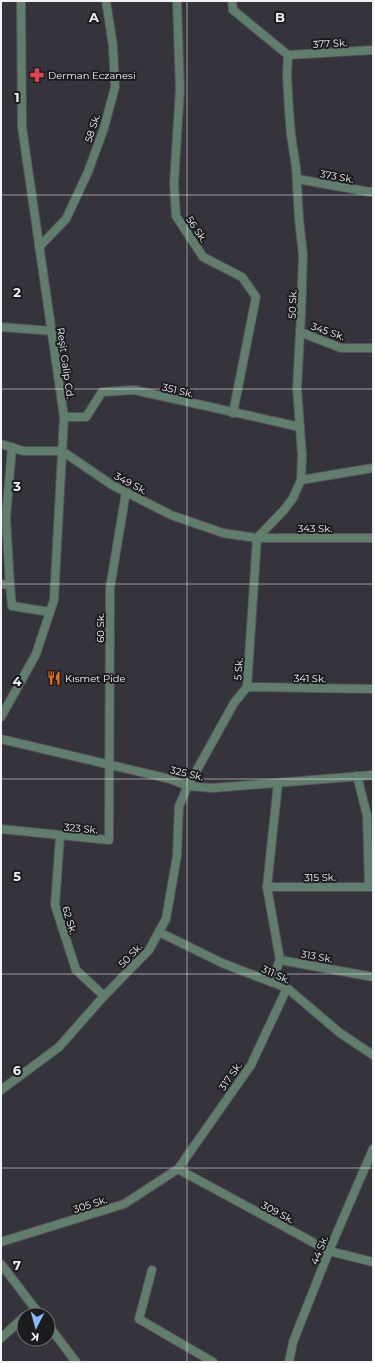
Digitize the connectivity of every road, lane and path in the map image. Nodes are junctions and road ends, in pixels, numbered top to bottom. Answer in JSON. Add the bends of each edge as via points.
{"nodes":[{"id":1,"x":21,"y":1,"type":"edge"},
{"id":2,"x":106,"y":1,"type":"edge"},
{"id":3,"x":177,"y":1,"type":"edge"},
{"id":4,"x":232,"y":1,"type":"edge"},
{"id":5,"x":373,"y":50,"type":"edge"},
{"id":6,"x":288,"y":55,"type":"junction"},
{"id":7,"x":297,"y":179,"type":"junction"},
{"id":8,"x":373,"y":191,"type":"edge"},
{"id":9,"x":39,"y":247,"type":"junction"},
{"id":10,"x":1,"y":327,"type":"edge"},
{"id":11,"x":52,"y":331,"type":"junction"},
{"id":12,"x":300,"y":332,"type":"junction"},
{"id":13,"x":373,"y":348,"type":"edge"},
{"id":14,"x":233,"y":413,"type":"junction"},
{"id":15,"x":64,"y":417,"type":"junction"},
{"id":16,"x":300,"y":427,"type":"junction"},
{"id":17,"x":1,"y":444,"type":"edge"},
{"id":18,"x":12,"y":447,"type":"junction"},
{"id":19,"x":62,"y":451,"type":"junction"},
{"id":20,"x":373,"y":468,"type":"edge"},
{"id":21,"x":301,"y":480,"type":"junction"},
{"id":22,"x":126,"y":492,"type":"junction"},
{"id":23,"x":257,"y":538,"type":"junction"},
{"id":24,"x":373,"y":538,"type":"edge"},
{"id":25,"x":1,"y":584,"type":"edge"},
{"id":26,"x":10,"y":585,"type":"junction"},
{"id":27,"x":50,"y":612,"type":"junction"},
{"id":28,"x":247,"y":687,"type":"junction"},
{"id":29,"x":373,"y":689,"type":"edge"},
{"id":30,"x":1,"y":717,"type":"edge"},
{"id":31,"x":1,"y":739,"type":"edge"},
{"id":32,"x":109,"y":765,"type":"junction"},
{"id":33,"x":373,"y":775,"type":"edge"},
{"id":34,"x":357,"y":776,"type":"junction"},
{"id":35,"x":278,"y":783,"type":"junction"},
{"id":36,"x":188,"y":786,"type":"junction"},
{"id":37,"x":1,"y":829,"type":"edge"},
{"id":38,"x":60,"y":836,"type":"junction"},
{"id":39,"x":371,"y":886,"type":"edge"},
{"id":40,"x":267,"y":887,"type":"junction"},
{"id":41,"x":159,"y":932,"type":"junction"},
{"id":42,"x":280,"y":960,"type":"junction"},
{"id":43,"x":373,"y":977,"type":"edge"},
{"id":44,"x":271,"y":982,"type":"junction"},
{"id":45,"x":287,"y":988,"type":"junction"},
{"id":46,"x":104,"y":996,"type":"junction"},
{"id":47,"x":373,"y":1055,"type":"edge"},
{"id":48,"x":1,"y":1090,"type":"edge"},
{"id":49,"x":373,"y":1149,"type":"edge"},
{"id":50,"x":178,"y":1169,"type":"junction"},
{"id":51,"x":1,"y":1242,"type":"edge"},
{"id":52,"x":329,"y":1251,"type":"junction"},
{"id":53,"x":373,"y":1262,"type":"edge"},
{"id":54,"x":1,"y":1264,"type":"edge"},
{"id":55,"x":152,"y":1270,"type":"dead end"},
{"id":56,"x":33,"y":1307,"type":"edge"},
{"id":57,"x":16,"y":1324,"type":"edge"},
{"id":58,"x":56,"y":1336,"type":"edge"},
{"id":59,"x":1,"y":1338,"type":"edge"},
{"id":60,"x":76,"y":1362,"type":"edge"},
{"id":61,"x":213,"y":1362,"type":"edge"},
{"id":62,"x":289,"y":1362,"type":"edge"}],
"edges":[{"from":1,"to":9,"type":"street","name":"Reşit Galip Cd.","via":[[22,127]]},
{"from":2,"to":9,"type":"street","name":"58 Sk.","via":[[113,46],[115,87],[106,121],[88,172],[66,219]]},
{"from":3,"to":14,"type":"street","name":"56 Sk.","via":[[180,89],[174,183],[176,216],[203,257],[242,277],[256,298]]},
{"from":4,"to":6,"type":"street","via":[[233,10]]},
{"from":5,"to":6,"type":"street","name":"377 Sk."},
{"from":6,"to":7,"type":"street","name":"50 Sk.","via":[[289,110]]},
{"from":7,"to":8,"type":"street","name":"373 Sk."},
{"from":7,"to":12,"type":"street","name":"50 Sk.","via":[[298,219],[303,255]]},
{"from":9,"to":11,"type":"street","name":"Reşit Galip Cd."},
{"from":10,"to":11,"type":"street"},
{"from":11,"to":15,"type":"street","name":"Reşit Galip Cd."},
{"from":12,"to":13,"type":"street","name":"345 Sk.","via":[[341,348]]},
{"from":12,"to":16,"type":"street","name":"50 Sk.","via":[[296,388]]},
{"from":14,"to":15,"type":"street","name":"351 Sk.","via":[[134,390],[102,392],[86,417]]},
{"from":14,"to":16,"type":"street","name":"351 Sk."},
{"from":15,"to":19,"type":"street","name":"Reşit Galip Cd."},
{"from":16,"to":21,"type":"street","name":"50 Sk."},
{"from":17,"to":18,"type":"street"},
{"from":18,"to":19,"type":"street","via":[[23,451]]},
{"from":18,"to":26,"type":"street","via":[[6,518]]},
{"from":19,"to":22,"type":"street","name":"349 Sk."},
{"from":19,"to":27,"type":"street","name":"Reşit Galip Cd.","via":[[54,600]]},
{"from":20,"to":21,"type":"street"},
{"from":21,"to":23,"type":"street","name":"50 Sk.","via":[[284,510]]},
{"from":22,"to":23,"type":"street","name":"349 Sk.","via":[[171,515],[223,533]]},
{"from":22,"to":32,"type":"street","name":"60 Sk.","via":[[110,588]]},
{"from":23,"to":24,"type":"street","name":"343 Sk."},
{"from":23,"to":28,"type":"street","name":"5 Sk."},
{"from":25,"to":26,"type":"street"},
{"from":26,"to":27,"type":"street","via":[[12,606]]},
{"from":27,"to":30,"type":"street","name":"Reşit Galip Cd.","via":[[36,654]]},
{"from":28,"to":29,"type":"street","name":"341 Sk."},
{"from":28,"to":36,"type":"street","name":"5 Sk.","via":[[234,703]]},
{"from":31,"to":32,"type":"street","name":"325 Sk."},
{"from":32,"to":36,"type":"street","name":"325 Sk.","via":[[170,779]]},
{"from":32,"to":38,"type":"street","name":"323 Sk.","via":[[109,840]]},
{"from":33,"to":34,"type":"street","name":"325 Sk."},
{"from":34,"to":35,"type":"street","name":"325 Sk."},
{"from":34,"to":39,"type":"street","via":[[367,815]]},
{"from":35,"to":36,"type":"street","name":"325 Sk.","via":[[213,788]]},
{"from":35,"to":40,"type":"street"},
{"from":36,"to":41,"type":"street","name":"50 Sk.","via":[[179,806],[177,856],[166,918]]},
{"from":37,"to":38,"type":"street","name":"323 Sk."},
{"from":38,"to":46,"type":"street","name":"62 Sk.","via":[[54,905],[76,970]]},
{"from":39,"to":40,"type":"street","name":"315 Sk."},
{"from":40,"to":42,"type":"street"},
{"from":41,"to":44,"type":"street","name":"311 Sk.","via":[[222,963]]},
{"from":41,"to":46,"type":"street","name":"50 Sk.","via":[[150,950]]},
{"from":42,"to":43,"type":"street","name":"313 Sk."},
{"from":42,"to":44,"type":"street"},
{"from":44,"to":45,"type":"street","name":"311 Sk."},
{"from":45,"to":47,"type":"street","name":"311 Sk.","via":[[340,1033]]},
{"from":45,"to":50,"type":"street","name":"317 Sk.","via":[[251,1065]]},
{"from":46,"to":48,"type":"street","name":"50 Sk.","via":[[59,1048]]},
{"from":49,"to":52,"type":"street","name":"44 Sk."},
{"from":50,"to":51,"type":"street","name":"305 Sk.","via":[[124,1204]]},
{"from":50,"to":52,"type":"street","name":"309 Sk."},
{"from":52,"to":53,"type":"street","name":"309 Sk."},
{"from":52,"to":62,"type":"street","name":"44 Sk.","via":[[293,1342]]},
{"from":54,"to":56,"type":"street"},
{"from":55,"to":61,"type":"street","via":[[138,1319]]},
{"from":57,"to":59,"type":"street"},
{"from":58,"to":60,"type":"street"}]}
